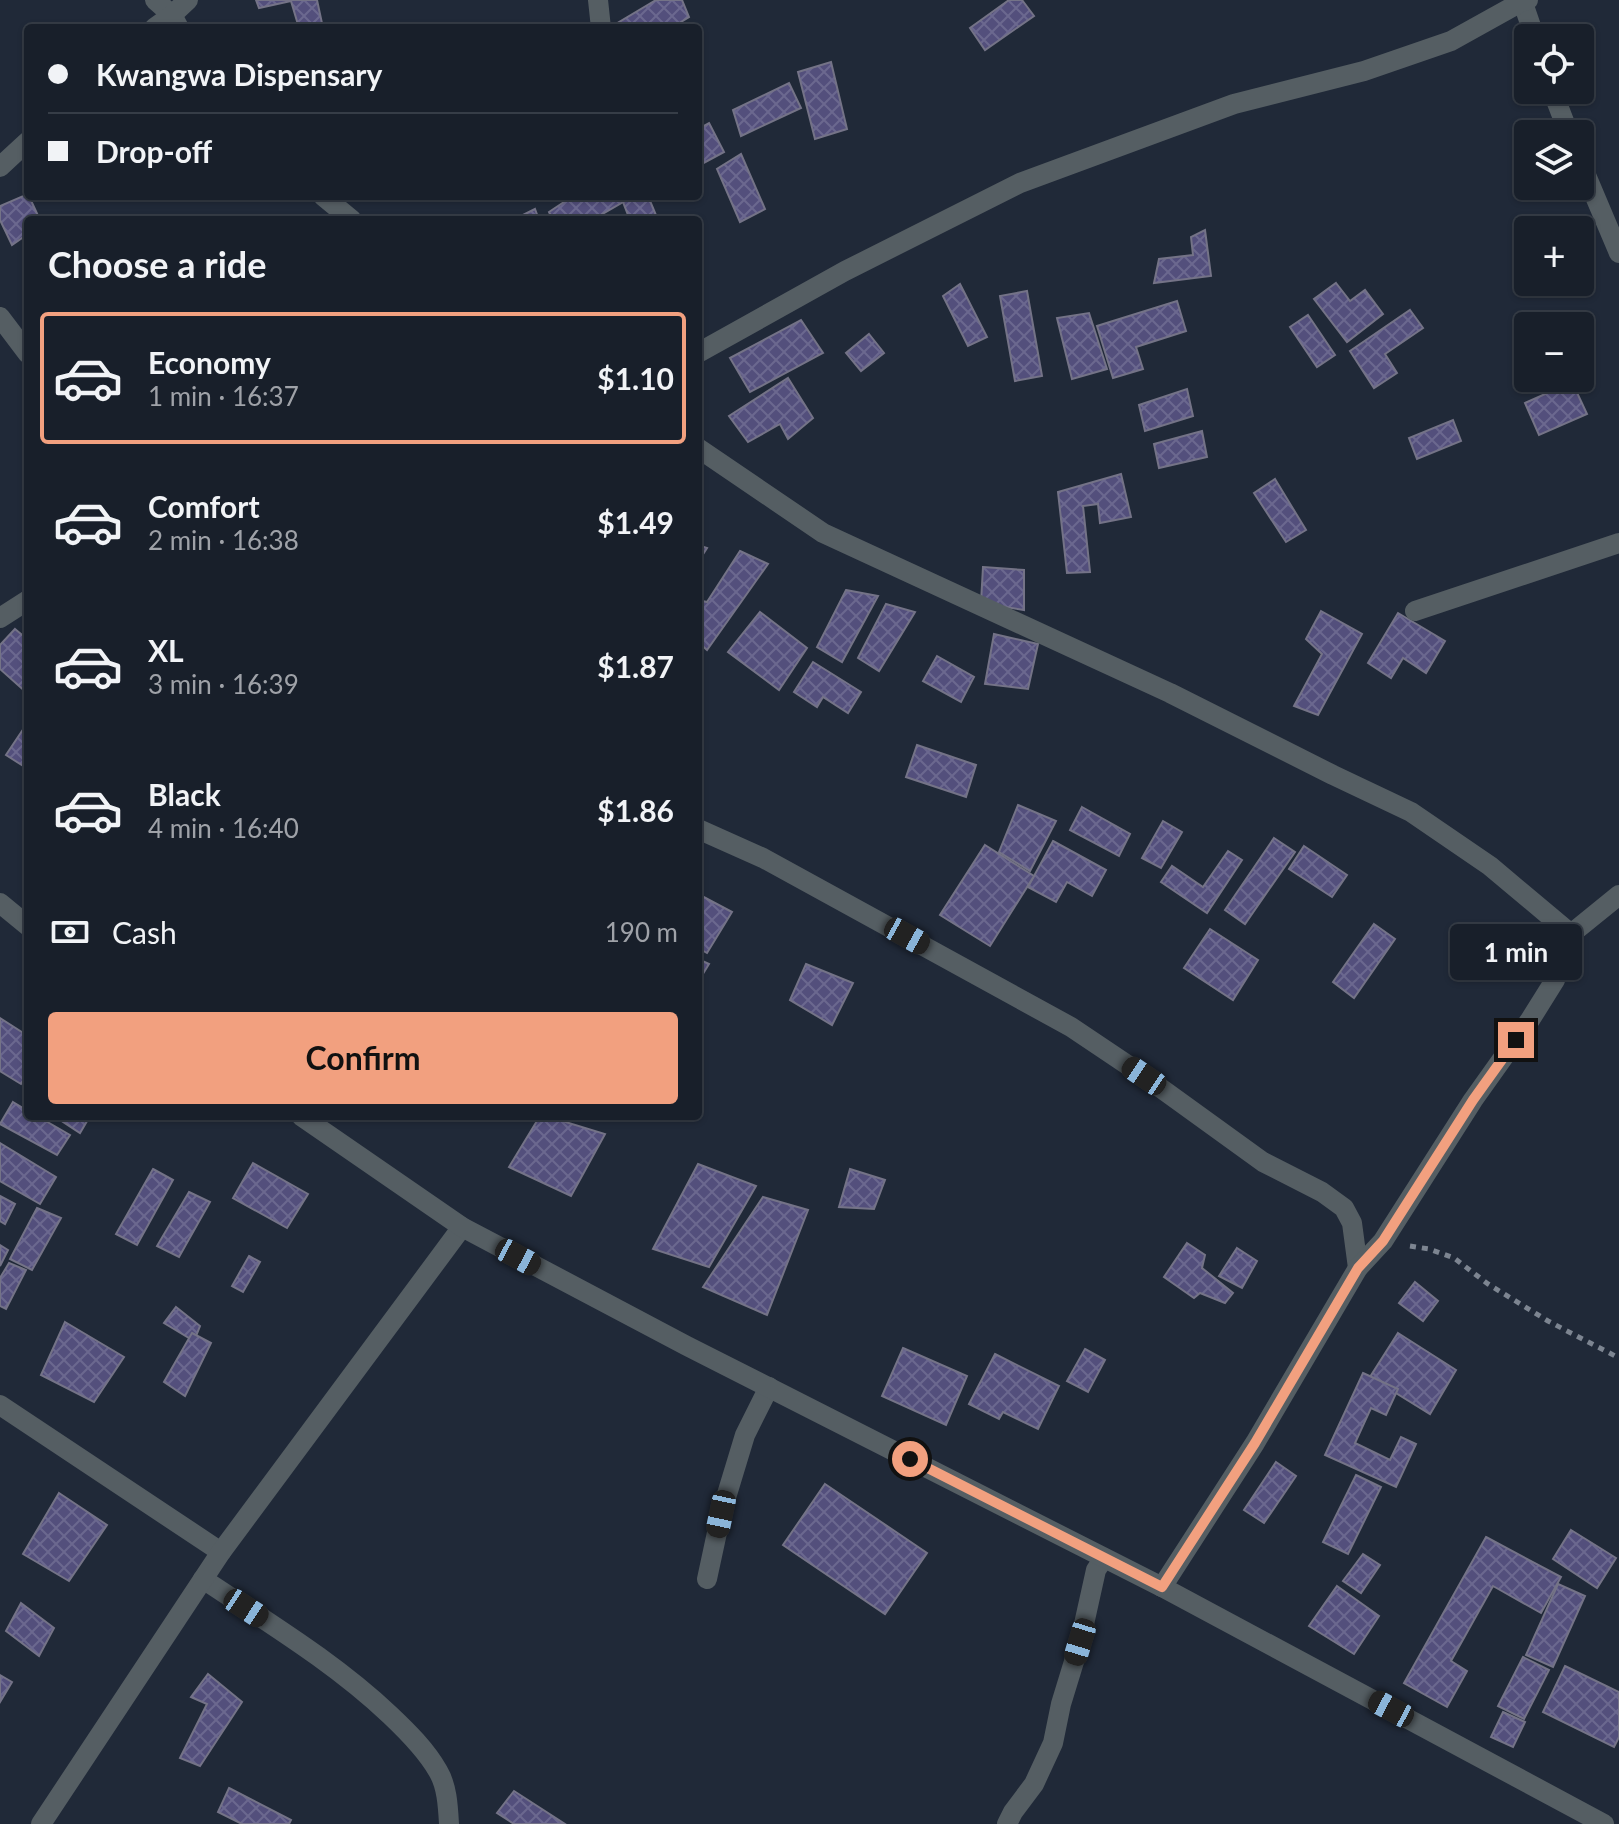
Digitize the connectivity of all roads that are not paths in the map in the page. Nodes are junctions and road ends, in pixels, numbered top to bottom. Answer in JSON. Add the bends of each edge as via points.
{"nodes":[{"id":1,"x":155,"y":0,"type":"edge"},
{"id":2,"x":188,"y":0,"type":"edge"},
{"id":3,"x":598,"y":0,"type":"edge"},
{"id":4,"x":1524,"y":0,"type":"edge"},
{"id":5,"x":176,"y":22,"type":"edge"},
{"id":6,"x":601,"y":24,"type":"edge"},
{"id":7,"x":1531,"y":24,"type":"edge"},
{"id":8,"x":24,"y":145,"type":"edge"},
{"id":9,"x":0,"y":167,"type":"edge"},
{"id":10,"x":1594,"y":194,"type":"edge"},
{"id":11,"x":328,"y":200,"type":"edge"},
{"id":12,"x":347,"y":216,"type":"edge"},
{"id":13,"x":1619,"y":253,"type":"edge"},
{"id":14,"x":0,"y":317,"type":"edge"},
{"id":15,"x":24,"y":349,"type":"edge"},
{"id":16,"x":702,"y":351,"type":"edge"},
{"id":17,"x":702,"y":451,"type":"edge"},
{"id":18,"x":1619,"y":543,"type":"edge"},
{"id":19,"x":24,"y":603,"type":"edge"},
{"id":20,"x":1415,"y":611,"type":"dead end"},
{"id":21,"x":0,"y":618,"type":"edge"},
{"id":22,"x":702,"y":831,"type":"edge"},
{"id":23,"x":1619,"y":895,"type":"edge"},
{"id":24,"x":0,"y":903,"type":"edge"},
{"id":25,"x":24,"y":923,"type":"edge"},
{"id":26,"x":1571,"y":934,"type":"junction"},
{"id":27,"x":307,"y":1120,"type":"edge"},
{"id":28,"x":462,"y":1227,"type":"junction"},
{"id":29,"x":1358,"y":1268,"type":"junction"},
{"id":30,"x":769,"y":1387,"type":"junction"},
{"id":31,"x":0,"y":1405,"type":"edge"},
{"id":32,"x":221,"y":1552,"type":"junction"},
{"id":33,"x":1104,"y":1558,"type":"junction"},
{"id":34,"x":203,"y":1579,"type":"junction"},
{"id":35,"x":707,"y":1579,"type":"dead end"},
{"id":36,"x":1162,"y":1587,"type":"junction"},
{"id":37,"x":41,"y":1824,"type":"edge"},
{"id":38,"x":449,"y":1824,"type":"edge"},
{"id":39,"x":1007,"y":1824,"type":"edge"},
{"id":40,"x":1604,"y":1824,"type":"edge"}],
"edges":[{"from":1,"to":5,"type":"street"},
{"from":2,"to":5,"type":"street"},
{"from":3,"to":6,"type":"street"},
{"from":4,"to":7,"type":"street"},
{"from":4,"to":16,"type":"street","via":[[1451,41],[1364,71],[1234,104],[1020,183]]},
{"from":8,"to":9,"type":"street"},
{"from":10,"to":13,"type":"street"},
{"from":11,"to":12,"type":"street"},
{"from":14,"to":15,"type":"street"},
{"from":17,"to":26,"type":"street","via":[[823,533],[1170,693],[1411,812],[1490,866]]},
{"from":18,"to":20,"type":"street"},
{"from":19,"to":21,"type":"street"},
{"from":22,"to":29,"type":"street","via":[[763,858],[1071,1027],[1263,1162],[1322,1192],[1344,1208],[1352,1223]]},
{"from":23,"to":26,"type":"street"},
{"from":24,"to":25,"type":"street"},
{"from":26,"to":29,"type":"street","via":[[1555,980],[1530,1020],[1383,1241]]},
{"from":27,"to":28,"type":"street"},
{"from":28,"to":30,"type":"street"},
{"from":28,"to":32,"type":"street"},
{"from":29,"to":36,"type":"street"},
{"from":30,"to":33,"type":"street"},
{"from":30,"to":35,"type":"street","via":[[745,1435]]},
{"from":31,"to":32,"type":"street"},
{"from":32,"to":34,"type":"street"},
{"from":33,"to":36,"type":"street"},
{"from":33,"to":39,"type":"street","via":[[1096,1570],[1053,1743]]},
{"from":34,"to":37,"type":"street"},
{"from":34,"to":38,"type":"street","via":[[357,1685],[408,1732],[439,1773]]},
{"from":36,"to":40,"type":"street"}]}
